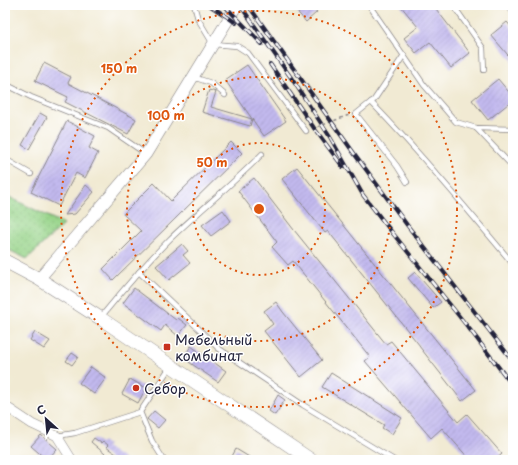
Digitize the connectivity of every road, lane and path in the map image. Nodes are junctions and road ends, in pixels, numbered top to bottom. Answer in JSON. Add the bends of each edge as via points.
{"nodes":[{"id":1,"x":194,"y":5,"type":"edge"},
{"id":2,"x":237,"y":5,"type":"edge"},
{"id":3,"x":369,"y":5,"type":"edge"},
{"id":4,"x":452,"y":5,"type":"edge"},
{"id":5,"x":213,"y":44,"type":"junction"},
{"id":6,"x":404,"y":55,"type":"junction"},
{"id":7,"x":484,"y":70,"type":"dead end"},
{"id":8,"x":193,"y":77,"type":"junction"},
{"id":9,"x":5,"y":84,"type":"edge"},
{"id":10,"x":225,"y":95,"type":"dead end"},
{"id":11,"x":371,"y":102,"type":"junction"},
{"id":12,"x":356,"y":114,"type":"junction"},
{"id":13,"x":476,"y":128,"type":"junction"},
{"id":14,"x":513,"y":130,"type":"edge"},
{"id":15,"x":306,"y":131,"type":"joint"},
{"id":16,"x":146,"y":154,"type":"junction"},
{"id":17,"x":262,"y":154,"type":"dead end"},
{"id":18,"x":5,"y":159,"type":"edge"},
{"id":19,"x":513,"y":167,"type":"edge"},
{"id":20,"x":31,"y":174,"type":"dead end"},
{"id":21,"x":407,"y":182,"type":"dead end"},
{"id":22,"x":5,"y":261,"type":"edge"},
{"id":23,"x":513,"y":264,"type":"edge"},
{"id":24,"x":139,"y":272,"type":"junction"},
{"id":25,"x":39,"y":279,"type":"junction"},
{"id":26,"x":100,"y":318,"type":"junction"},
{"id":27,"x":171,"y":365,"type":"junction"},
{"id":28,"x":5,"y":406,"type":"edge"},
{"id":29,"x":140,"y":412,"type":"junction"},
{"id":30,"x":57,"y":436,"type":"junction"},
{"id":31,"x":72,"y":460,"type":"edge"},
{"id":32,"x":164,"y":460,"type":"edge"},
{"id":33,"x":311,"y":460,"type":"edge"},
{"id":34,"x":394,"y":460,"type":"edge"}],
"edges":[{"from":1,"to":5,"type":"lane","via":[[198,19]]},
{"from":2,"to":5,"type":"street"},
{"from":3,"to":6,"type":"lane"},
{"from":4,"to":7,"type":"lane","via":[[483,48]]},
{"from":5,"to":8,"type":"street"},
{"from":5,"to":15,"type":"lane","via":[[237,46],[248,53]]},
{"from":6,"to":11,"type":"lane"},
{"from":6,"to":13,"type":"lane","via":[[424,85],[456,122]]},
{"from":8,"to":10,"type":"lane","via":[[211,83]]},
{"from":8,"to":16,"type":"street"},
{"from":9,"to":16,"type":"lane","via":[[108,128]]},
{"from":11,"to":12,"type":"lane"},
{"from":11,"to":23,"type":"lane","via":[[460,200]]},
{"from":12,"to":15,"type":"path"},
{"from":12,"to":21,"type":"lane"},
{"from":13,"to":14,"type":"lane"},
{"from":13,"to":19,"type":"lane"},
{"from":16,"to":25,"type":"street"},
{"from":17,"to":24,"type":"lane"},
{"from":18,"to":20,"type":"lane"},
{"from":22,"to":25,"type":"main road"},
{"from":24,"to":26,"type":"lane"},
{"from":24,"to":34,"type":"lane","via":[[218,348],[303,405]]},
{"from":25,"to":26,"type":"main road"},
{"from":26,"to":27,"type":"main road"},
{"from":27,"to":29,"type":"lane"},
{"from":27,"to":33,"type":"main road"},
{"from":28,"to":30,"type":"street","via":[[32,424]]},
{"from":29,"to":30,"type":"lane","via":[[75,433]]},
{"from":29,"to":32,"type":"lane","via":[[152,441]]},
{"from":30,"to":31,"type":"street"}]}
